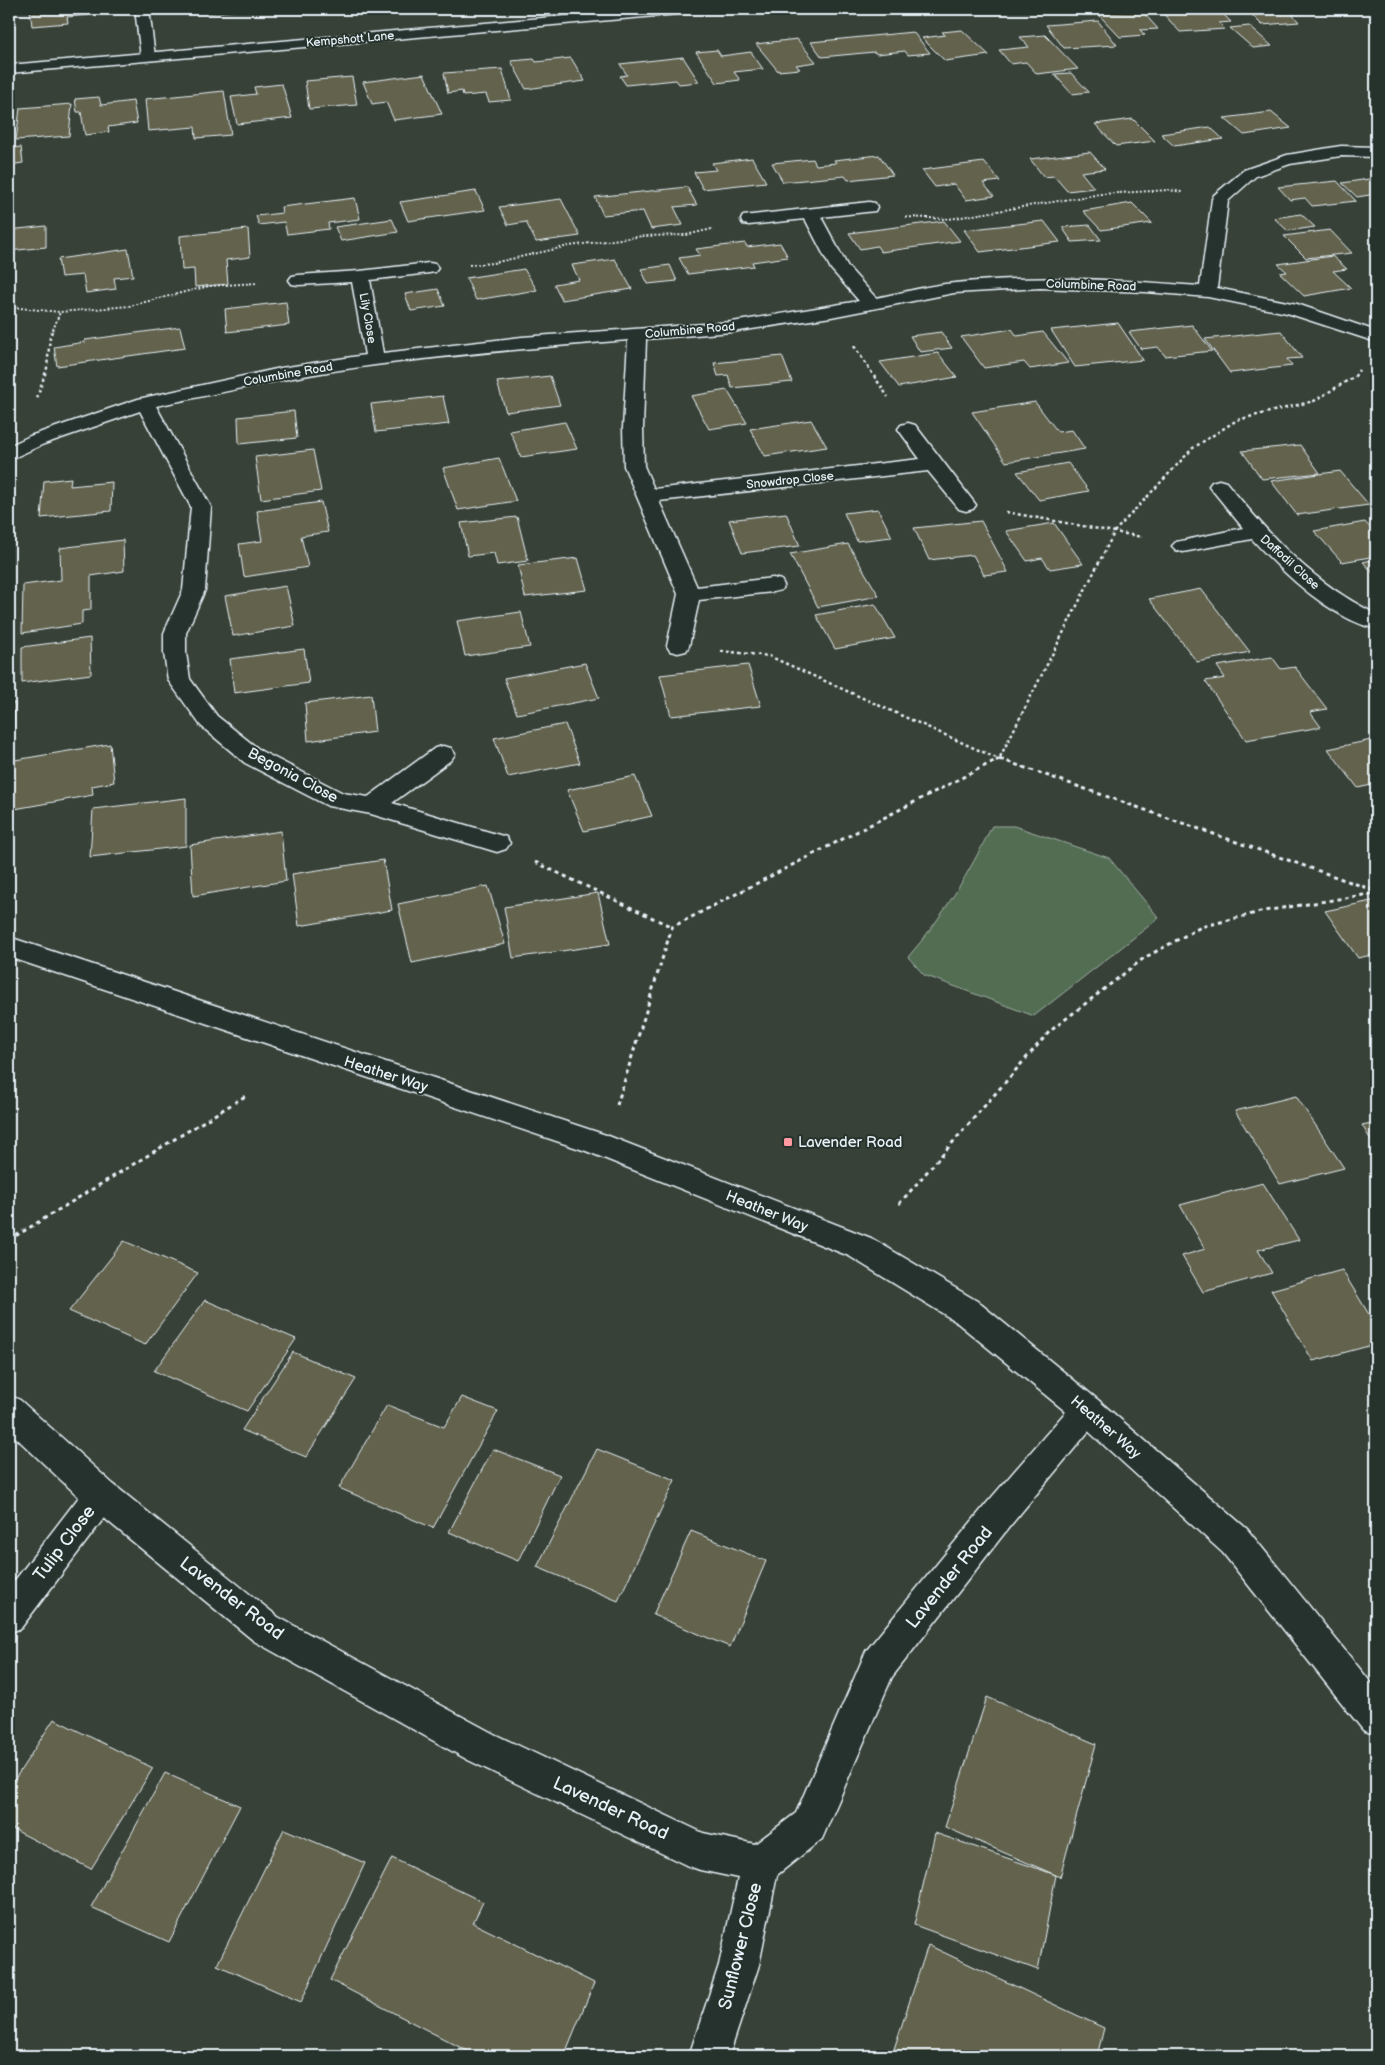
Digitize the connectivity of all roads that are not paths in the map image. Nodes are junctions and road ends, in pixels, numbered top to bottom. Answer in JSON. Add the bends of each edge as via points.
{"nodes":[{"id":1,"x":142,"y":9,"type":"edge"},
{"id":2,"x":690,"y":9,"type":"edge"},
{"id":3,"x":148,"y":57,"type":"junction"},
{"id":4,"x":9,"y":69,"type":"edge"},
{"id":5,"x":1376,"y":152,"type":"edge"},
{"id":6,"x":869,"y":207,"type":"road end"},
{"id":7,"x":810,"y":213,"type":"junction"},
{"id":8,"x":749,"y":220,"type":"road end"},
{"id":9,"x":429,"y":268,"type":"road end"},
{"id":10,"x":360,"y":276,"type":"junction"},
{"id":11,"x":298,"y":280,"type":"road end"},
{"id":12,"x":1208,"y":292,"type":"junction"},
{"id":13,"x":871,"y":303,"type":"junction"},
{"id":14,"x":637,"y":334,"type":"junction"},
{"id":15,"x":1376,"y":337,"type":"edge"},
{"id":16,"x":376,"y":359,"type":"junction"},
{"id":17,"x":144,"y":403,"type":"junction"},
{"id":18,"x":908,"y":429,"type":"road end"},
{"id":19,"x":9,"y":454,"type":"edge"},
{"id":20,"x":933,"y":464,"type":"junction"},
{"id":21,"x":1218,"y":486,"type":"dead end"},
{"id":22,"x":648,"y":496,"type":"junction"},
{"id":23,"x":966,"y":505,"type":"road end"},
{"id":24,"x":1256,"y":532,"type":"junction"},
{"id":25,"x":1183,"y":546,"type":"dead end"},
{"id":26,"x":773,"y":584,"type":"dead end"},
{"id":27,"x":689,"y":594,"type":"junction"},
{"id":28,"x":1376,"y":622,"type":"edge"},
{"id":29,"x":678,"y":646,"type":"road end"},
{"id":30,"x":443,"y":754,"type":"dead end"},
{"id":31,"x":372,"y":806,"type":"junction"},
{"id":32,"x":497,"y":843,"type":"road end"},
{"id":33,"x":9,"y":946,"type":"edge"},
{"id":34,"x":9,"y":1410,"type":"edge"},
{"id":35,"x":1087,"y":1410,"type":"junction"},
{"id":36,"x":101,"y":1495,"type":"junction"},
{"id":37,"x":9,"y":1616,"type":"edge"},
{"id":38,"x":1376,"y":1718,"type":"edge"},
{"id":39,"x":760,"y":1864,"type":"junction"},
{"id":40,"x":709,"y":2056,"type":"edge"}],
"edges":[{"from":1,"to":3,"type":"street"},
{"from":2,"to":3,"type":"street","name":"Kempshott Lane"},
{"from":3,"to":4,"type":"street","name":"Kempshott Lane"},
{"from":5,"to":12,"type":"street","via":[[1341,151],[1287,160],[1250,173],[1220,199]]},
{"from":6,"to":7,"type":"street"},
{"from":7,"to":8,"type":"street"},
{"from":7,"to":13,"type":"street","via":[[840,269]]},
{"from":9,"to":10,"type":"street","name":"Lily Close"},
{"from":10,"to":11,"type":"street","name":"Lily Close"},
{"from":10,"to":16,"type":"street","name":"Lily Close"},
{"from":12,"to":13,"type":"street","name":"Columbine Road","via":[[1040,283],[954,288]]},
{"from":12,"to":15,"type":"street","name":"Columbine Road","via":[[1291,308]]},
{"from":13,"to":14,"type":"street","name":"Columbine Road","via":[[732,327]]},
{"from":14,"to":16,"type":"street","name":"Columbine Road"},
{"from":14,"to":22,"type":"street","via":[[634,466]]},
{"from":16,"to":17,"type":"street","name":"Columbine Road","via":[[281,374]]},
{"from":17,"to":19,"type":"street","name":"Columbine Road","via":[[37,440]]},
{"from":17,"to":31,"type":"street","name":"Begonia Close","via":[[201,508],[194,590],[175,633],[179,680],[209,721],[253,757],[336,800]]},
{"from":18,"to":20,"type":"street"},
{"from":20,"to":22,"type":"street","name":"Snowdrop Close"},
{"from":20,"to":23,"type":"street"},
{"from":21,"to":24,"type":"street","name":"Daffodil Close"},
{"from":22,"to":27,"type":"street"},
{"from":24,"to":25,"type":"street","name":"Daffodil Close"},
{"from":24,"to":28,"type":"street","name":"Daffodil Close","via":[[1304,578],[1338,603]]},
{"from":26,"to":27,"type":"street"},
{"from":27,"to":29,"type":"street"},
{"from":30,"to":31,"type":"street"},
{"from":31,"to":32,"type":"street","name":"Begonia Close"},
{"from":33,"to":35,"type":"street","name":"Heather Way","via":[[596,1143],[860,1247],[966,1311]]},
{"from":34,"to":36,"type":"street","name":"Lavender Road"},
{"from":35,"to":38,"type":"street","name":"Heather Way","via":[[1235,1541]]},
{"from":35,"to":39,"type":"street","name":"Lavender Road","via":[[879,1664],[809,1826]]},
{"from":36,"to":37,"type":"street","name":"Tulip Close"},
{"from":36,"to":39,"type":"street","name":"Lavender Road","via":[[266,1629],[490,1751],[700,1851]]},
{"from":39,"to":40,"type":"street","name":"Sunflower Close","via":[[739,1965]]}]}
